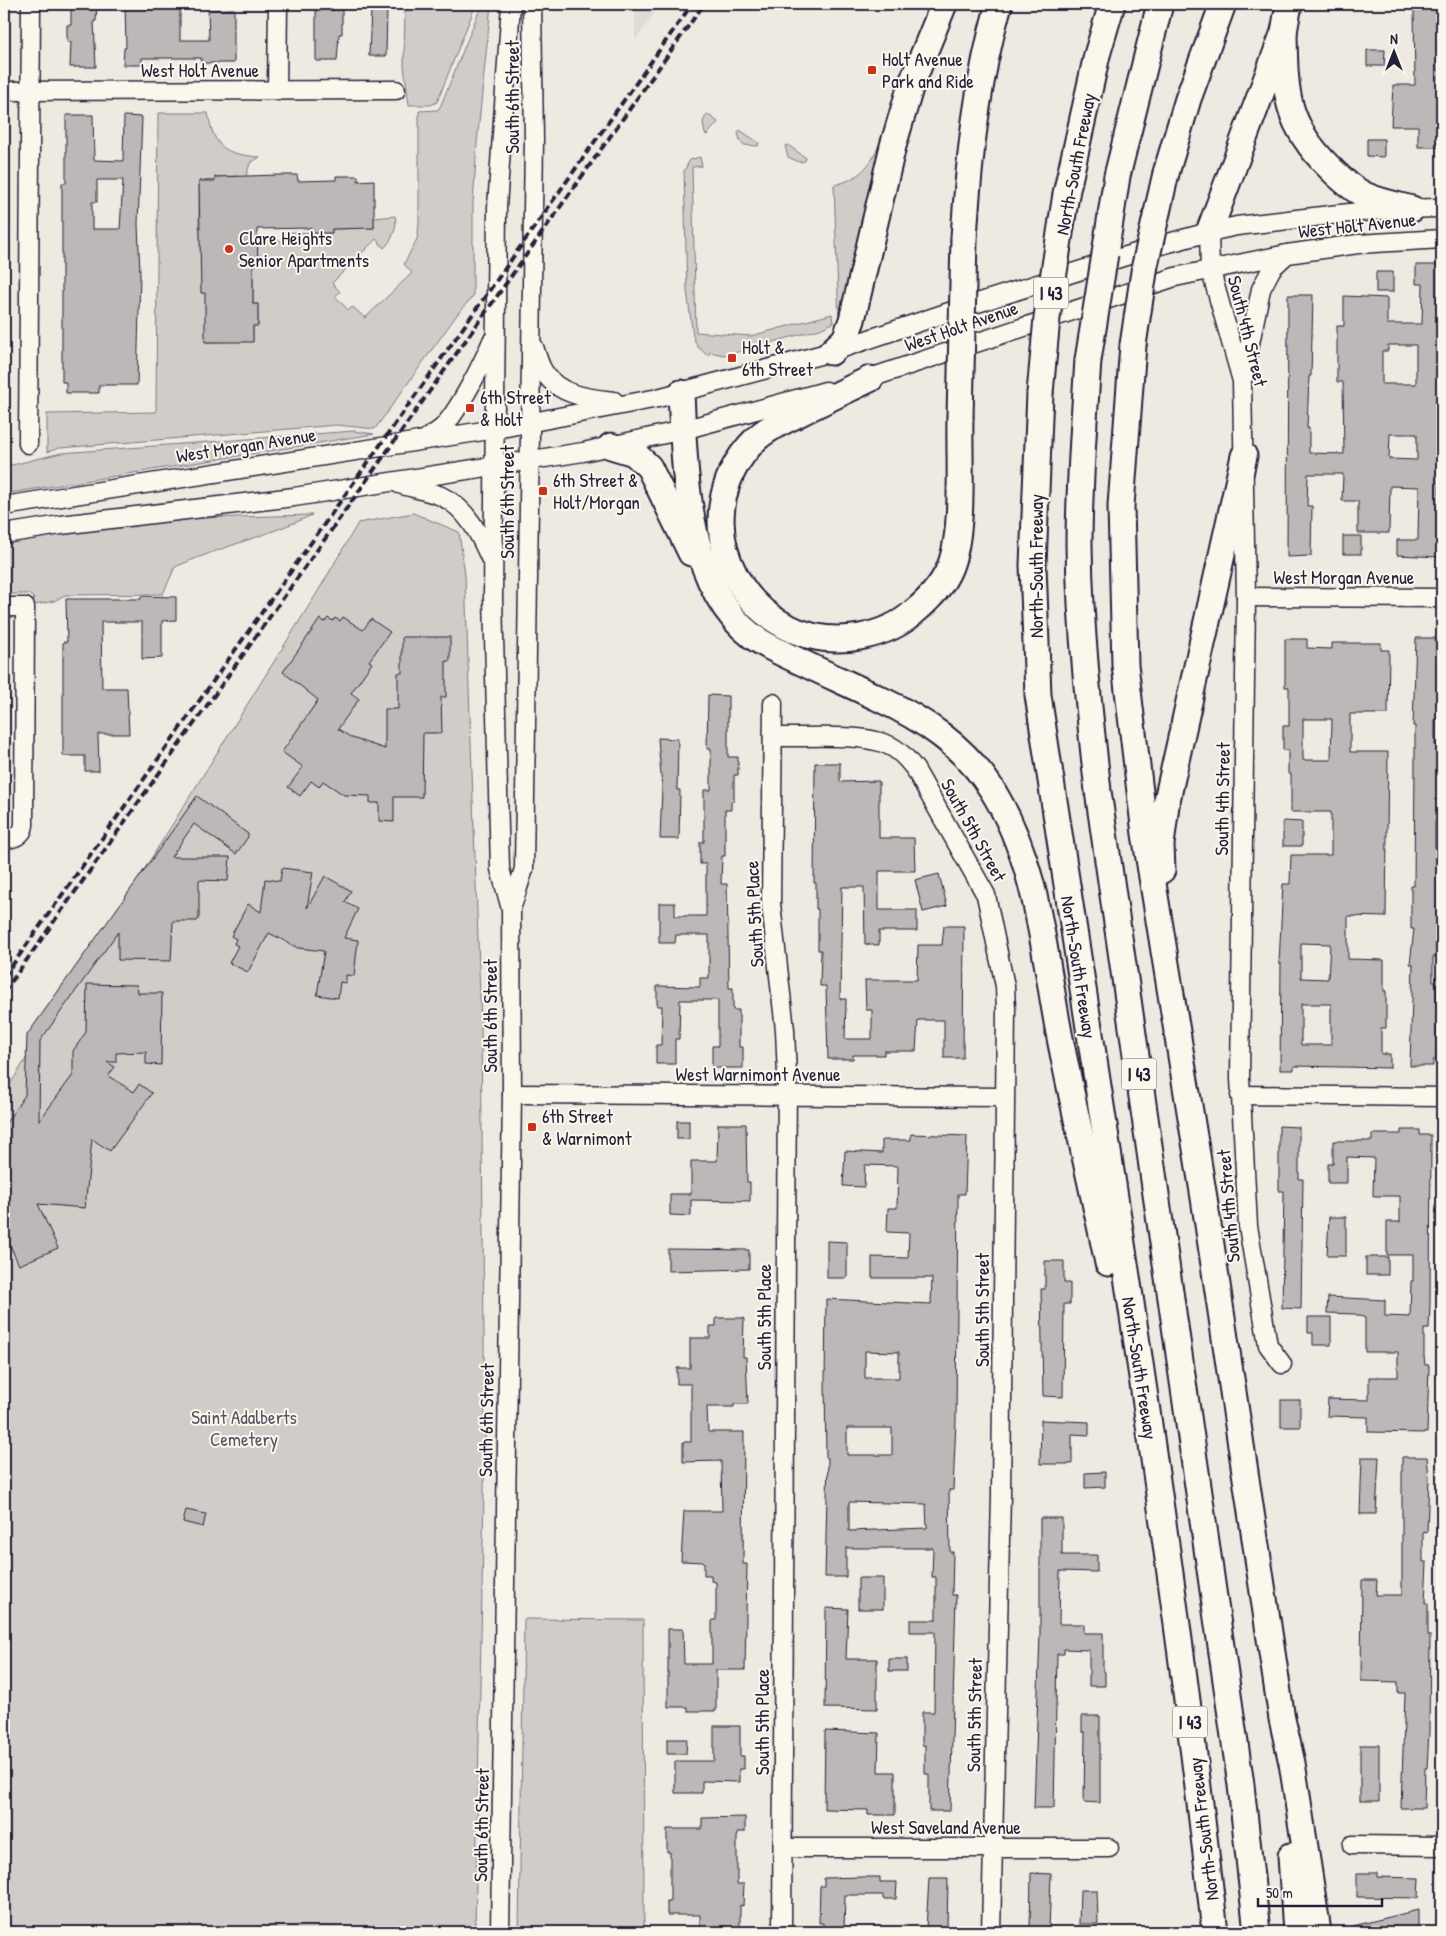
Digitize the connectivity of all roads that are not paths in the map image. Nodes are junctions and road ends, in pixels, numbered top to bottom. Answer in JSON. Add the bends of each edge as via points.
{"nodes":[{"id":1,"x":31,"y":4,"type":"edge"},
{"id":2,"x":278,"y":4,"type":"edge"},
{"id":3,"x":511,"y":4,"type":"edge"},
{"id":4,"x":532,"y":4,"type":"edge"},
{"id":5,"x":944,"y":4,"type":"edge"},
{"id":6,"x":999,"y":4,"type":"edge"},
{"id":7,"x":1112,"y":4,"type":"edge"},
{"id":8,"x":1160,"y":4,"type":"edge"},
{"id":9,"x":1223,"y":4,"type":"edge"},
{"id":10,"x":1289,"y":4,"type":"edge"},
{"id":11,"x":1284,"y":32,"type":"junction"},
{"id":12,"x":396,"y":90,"type":"dead end"},
{"id":13,"x":4,"y":91,"type":"edge"},
{"id":14,"x":30,"y":91,"type":"junction"},
{"id":15,"x":277,"y":91,"type":"junction"},
{"id":16,"x":1442,"y":208,"type":"edge"},
{"id":17,"x":1412,"y":209,"type":"junction"},
{"id":18,"x":1209,"y":232,"type":"junction"},
{"id":19,"x":1442,"y":239,"type":"edge"},
{"id":20,"x":1286,"y":254,"type":"junction"},
{"id":21,"x":1210,"y":268,"type":"junction"},
{"id":22,"x":496,"y":334,"type":"junction"},
{"id":23,"x":530,"y":338,"type":"junction"},
{"id":24,"x":831,"y":352,"type":"junction"},
{"id":25,"x":870,"y":379,"type":"junction"},
{"id":26,"x":1242,"y":381,"type":"junction"},
{"id":27,"x":681,"y":393,"type":"junction"},
{"id":28,"x":629,"y":403,"type":"junction"},
{"id":29,"x":529,"y":423,"type":"junction"},
{"id":30,"x":496,"y":429,"type":"junction"},
{"id":31,"x":683,"y":430,"type":"junction"},
{"id":32,"x":427,"y":438,"type":"junction"},
{"id":33,"x":28,"y":444,"type":"dead end"},
{"id":34,"x":611,"y":446,"type":"junction"},
{"id":35,"x":1244,"y":456,"type":"junction"},
{"id":36,"x":529,"y":461,"type":"junction"},
{"id":37,"x":496,"y":466,"type":"junction"},
{"id":38,"x":394,"y":483,"type":"junction"},
{"id":39,"x":4,"y":506,"type":"edge"},
{"id":40,"x":4,"y":534,"type":"edge"},
{"id":41,"x":494,"y":567,"type":"junction"},
{"id":42,"x":711,"y":584,"type":"junction"},
{"id":43,"x":1246,"y":597,"type":"junction"},
{"id":44,"x":1442,"y":598,"type":"edge"},
{"id":45,"x":4,"y":607,"type":"edge"},
{"id":46,"x":773,"y":703,"type":"dead end"},
{"id":47,"x":773,"y":737,"type":"junction"},
{"id":48,"x":12,"y":836,"type":"edge"},
{"id":49,"x":511,"y":909,"type":"junction"},
{"id":50,"x":1165,"y":965,"type":"junction"},
{"id":51,"x":512,"y":1094,"type":"junction"},
{"id":52,"x":786,"y":1095,"type":"junction"},
{"id":53,"x":1240,"y":1095,"type":"junction"},
{"id":54,"x":1004,"y":1097,"type":"junction"},
{"id":55,"x":1442,"y":1097,"type":"edge"},
{"id":56,"x":1282,"y":1364,"type":"dead end"},
{"id":57,"x":1162,"y":1513,"type":"junction"},
{"id":58,"x":1282,"y":1719,"type":"junction"},
{"id":59,"x":1352,"y":1845,"type":"dead end"},
{"id":60,"x":1442,"y":1846,"type":"edge"},
{"id":61,"x":783,"y":1848,"type":"junction"},
{"id":62,"x":992,"y":1848,"type":"junction"},
{"id":63,"x":1109,"y":1848,"type":"dead end"},
{"id":64,"x":500,"y":1932,"type":"edge"},
{"id":65,"x":782,"y":1932,"type":"edge"},
{"id":66,"x":991,"y":1932,"type":"edge"},
{"id":67,"x":1214,"y":1932,"type":"edge"},
{"id":68,"x":1258,"y":1932,"type":"edge"},
{"id":69,"x":1296,"y":1932,"type":"edge"},
{"id":70,"x":1318,"y":1932,"type":"edge"}],
"edges":[{"from":1,"to":14,"type":"street"},
{"from":2,"to":15,"type":"street"},
{"from":3,"to":22,"type":"street","name":"South 6th Street","via":[[497,207]]},
{"from":4,"to":23,"type":"street","name":"South 6th Street","via":[[534,140]]},
{"from":5,"to":24,"type":"highway","via":[[910,85],[852,320],[845,338]]},
{"from":6,"to":25,"type":"highway","bridge":true,"via":[[973,127],[964,238],[958,531],[952,562],[942,582],[906,620],[877,634],[843,640],[816,637],[787,628],[761,610],[744,590],[730,567],[721,502],[727,479],[738,458],[758,437]]},
{"from":7,"to":57,"type":"highway","name":"North-South Freeway","number":"I 43","bridge":true,"via":[[1097,55],[1066,194],[1046,318],[1033,565],[1038,695]]},
{"from":8,"to":68,"type":"highway","name":"North-South Freeway","number":"I 43","bridge":true,"via":[[1117,176],[1088,360],[1079,546],[1088,700],[1098,791],[1241,1785]]},
{"from":9,"to":50,"type":"highway","bridge":true,"via":[[1188,99],[1166,173],[1145,265],[1133,345],[1121,506],[1125,665],[1145,834]]},
{"from":10,"to":11,"type":"highway"},
{"from":11,"to":17,"type":"highway","via":[[1284,84],[1294,120],[1311,149],[1343,181],[1366,196]]},
{"from":11,"to":18,"type":"highway"},
{"from":12,"to":15,"type":"street","name":"West Holt Avenue"},
{"from":13,"to":14,"type":"street","name":"West Holt Avenue"},
{"from":14,"to":15,"type":"street","name":"West Holt Avenue"},
{"from":14,"to":33,"type":"street"},
{"from":16,"to":17,"type":"street","name":"West Holt Avenue"},
{"from":17,"to":18,"type":"street","name":"West Holt Avenue","via":[[1256,224]]},
{"from":18,"to":21,"type":"street","name":"South 4th Street"},
{"from":18,"to":24,"type":"street","name":"West Holt Avenue"},
{"from":19,"to":20,"type":"street","name":"West Holt Avenue","via":[[1358,244]]},
{"from":20,"to":21,"type":"street","name":"West Holt Avenue"},
{"from":20,"to":26,"type":"street","via":[[1272,268],[1260,289]]},
{"from":21,"to":25,"type":"street","name":"West Holt Avenue"},
{"from":21,"to":26,"type":"street","name":"South 4th Street"},
{"from":22,"to":30,"type":"street","name":"South 6th Street"},
{"from":22,"to":32,"type":"street","via":[[450,418],[443,428]]},
{"from":23,"to":28,"type":"street","via":[[544,372],[556,385],[569,393]]},
{"from":23,"to":29,"type":"street","name":"South 6th Street"},
{"from":24,"to":27,"type":"street","name":"West Holt Avenue"},
{"from":25,"to":31,"type":"street","name":"West Holt Avenue"},
{"from":26,"to":35,"type":"street","name":"South 4th Street"},
{"from":27,"to":28,"type":"street","name":"West Holt Avenue"},
{"from":27,"to":31,"type":"highway"},
{"from":28,"to":29,"type":"street","name":"West Holt Avenue"},
{"from":29,"to":30,"type":"street","name":"West Holt Avenue"},
{"from":29,"to":36,"type":"street","name":"South 6th Street"},
{"from":30,"to":32,"type":"street","name":"West Morgan Avenue"},
{"from":30,"to":37,"type":"street","name":"South 6th Street"},
{"from":31,"to":34,"type":"street","name":"West Holt Avenue"},
{"from":31,"to":42,"type":"highway","via":[[688,495]]},
{"from":32,"to":39,"type":"street","name":"West Morgan Avenue"},
{"from":34,"to":36,"type":"street","name":"West Holt Avenue"},
{"from":34,"to":42,"type":"highway","via":[[634,453],[649,467],[697,564]]},
{"from":35,"to":43,"type":"street","name":"South 4th Street"},
{"from":35,"to":50,"type":"highway","via":[[1166,805],[1161,845]]},
{"from":36,"to":37,"type":"street","name":"West Holt Avenue"},
{"from":36,"to":49,"type":"street","name":"South 6th Street","via":[[524,869]]},
{"from":37,"to":38,"type":"street"},
{"from":37,"to":41,"type":"street","name":"South 6th Street"},
{"from":38,"to":40,"type":"street"},
{"from":38,"to":41,"type":"street","via":[[442,497],[463,513],[478,531]]},
{"from":41,"to":49,"type":"street","name":"South 6th Street","via":[[500,869]]},
{"from":42,"to":57,"type":"highway","via":[[725,609],[752,636],[905,710],[948,738],[991,788],[1014,831],[1032,881],[1059,1033]]},
{"from":43,"to":44,"type":"street","name":"West Morgan Avenue"},
{"from":43,"to":53,"type":"street","name":"South 4th Street"},
{"from":45,"to":48,"type":"street","via":[[25,607],[24,825]]},
{"from":46,"to":47,"type":"street","name":"South 5th Place"},
{"from":47,"to":52,"type":"street","name":"South 5th Place","via":[[771,904],[785,1030]]},
{"from":47,"to":54,"type":"street","name":"South 5th Street","via":[[866,739],[887,744],[904,755],[915,769],[986,895],[1005,986]]},
{"from":49,"to":51,"type":"street","name":"South 6th Street"},
{"from":50,"to":58,"type":"highway","via":[[1204,1198]]},
{"from":51,"to":52,"type":"street","name":"West Warnimont Avenue"},
{"from":51,"to":64,"type":"street","name":"South 6th Street"},
{"from":52,"to":54,"type":"street","name":"West Warnimont Avenue"},
{"from":52,"to":61,"type":"street","name":"South 5th Place"},
{"from":53,"to":55,"type":"street"},
{"from":53,"to":56,"type":"street","name":"South 4th Street","via":[[1248,1226],[1268,1345]]},
{"from":54,"to":62,"type":"street","name":"South 5th Street","via":[[1001,1495]]},
{"from":57,"to":67,"type":"highway","name":"North-South Freeway","number":"I 43","via":[[1198,1778]]},
{"from":58,"to":69,"type":"highway","via":[[1281,1763]]},
{"from":58,"to":70,"type":"highway","via":[[1292,1763]]},
{"from":59,"to":60,"type":"street"},
{"from":61,"to":62,"type":"street","name":"West Saveland Avenue"},
{"from":61,"to":65,"type":"street","name":"South 5th Place"},
{"from":62,"to":63,"type":"street","name":"West Saveland Avenue"},
{"from":62,"to":66,"type":"street","name":"South 5th Street"}]}
